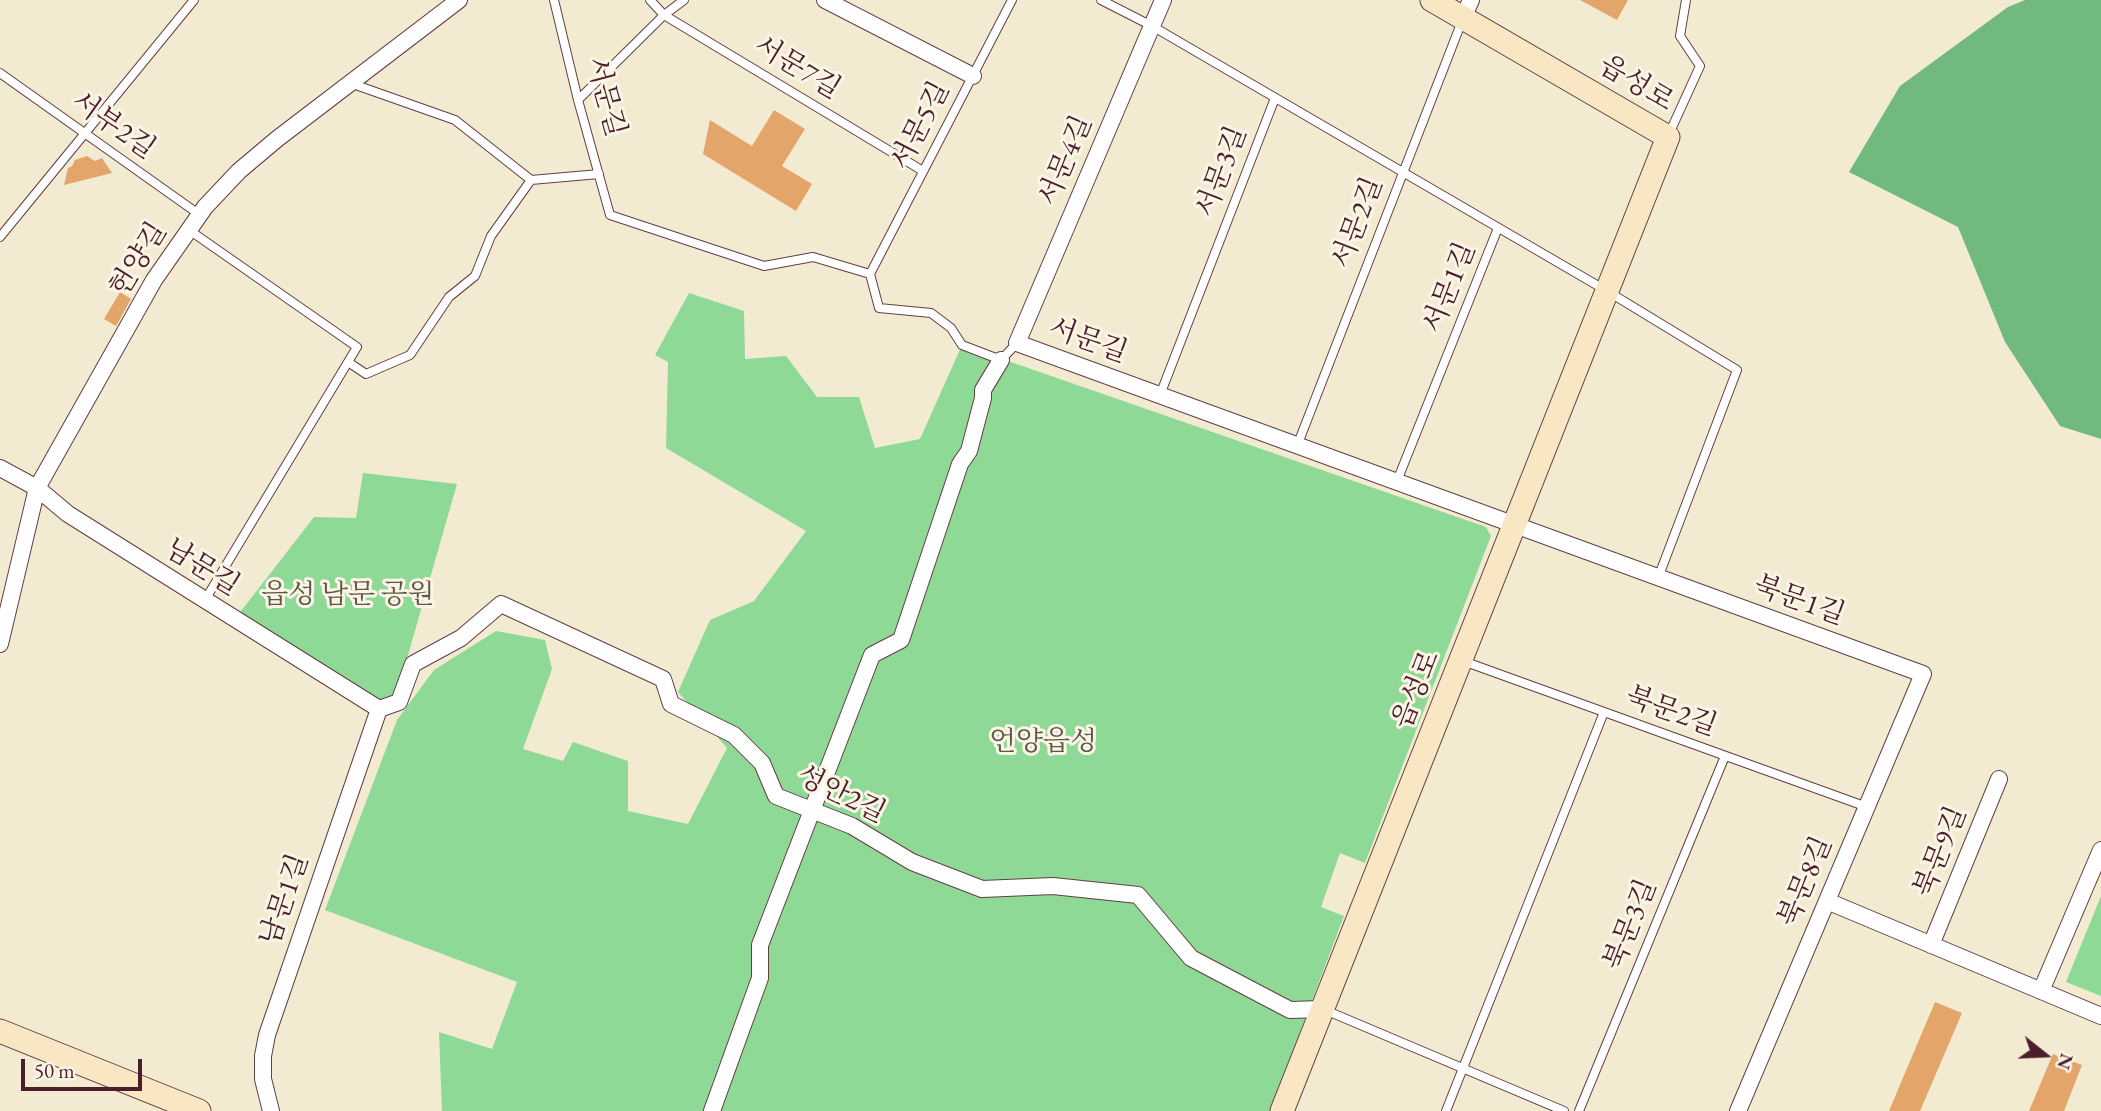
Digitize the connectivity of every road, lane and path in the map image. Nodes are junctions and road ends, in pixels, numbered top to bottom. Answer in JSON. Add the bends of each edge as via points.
{"nodes":[{"id":1,"x":194,"y":0,"type":"edge"},
{"id":2,"x":459,"y":0,"type":"edge"},
{"id":3,"x":554,"y":0,"type":"edge"},
{"id":4,"x":650,"y":0,"type":"edge"},
{"id":5,"x":684,"y":0,"type":"edge"},
{"id":6,"x":825,"y":0,"type":"edge"},
{"id":7,"x":1012,"y":0,"type":"edge"},
{"id":8,"x":1101,"y":0,"type":"edge"},
{"id":9,"x":1163,"y":0,"type":"edge"},
{"id":10,"x":1432,"y":0,"type":"edge"},
{"id":11,"x":1686,"y":0,"type":"edge"},
{"id":12,"x":1467,"y":9,"type":"edge"},
{"id":13,"x":664,"y":15,"type":"junction"},
{"id":14,"x":1152,"y":26,"type":"junction"},
{"id":15,"x":0,"y":73,"type":"edge"},
{"id":16,"x":973,"y":76,"type":"junction"},
{"id":17,"x":350,"y":83,"type":"junction"},
{"id":18,"x":1275,"y":98,"type":"junction"},
{"id":19,"x":578,"y":100,"type":"junction"},
{"id":20,"x":85,"y":135,"type":"junction"},
{"id":21,"x":1668,"y":137,"type":"junction"},
{"id":22,"x":923,"y":171,"type":"junction"},
{"id":23,"x":1402,"y":172,"type":"junction"},
{"id":24,"x":599,"y":174,"type":"junction"},
{"id":25,"x":531,"y":180,"type":"junction"},
{"id":26,"x":200,"y":215,"type":"junction"},
{"id":27,"x":1498,"y":228,"type":"junction"},
{"id":28,"x":188,"y":230,"type":"junction"},
{"id":29,"x":0,"y":237,"type":"edge"},
{"id":30,"x":870,"y":274,"type":"junction"},
{"id":31,"x":1607,"y":291,"type":"junction"},
{"id":32,"x":1017,"y":343,"type":"junction"},
{"id":33,"x":1001,"y":360,"type":"junction"},
{"id":34,"x":348,"y":362,"type":"junction"},
{"id":35,"x":1160,"y":395,"type":"junction"},
{"id":36,"x":1297,"y":446,"type":"junction"},
{"id":37,"x":0,"y":468,"type":"edge"},
{"id":38,"x":1396,"y":482,"type":"junction"},
{"id":39,"x":37,"y":488,"type":"junction"},
{"id":40,"x":1514,"y":525,"type":"junction"},
{"id":41,"x":1658,"y":578,"type":"junction"},
{"id":42,"x":205,"y":600,"type":"junction"},
{"id":43,"x":0,"y":644,"type":"edge"},
{"id":44,"x":1460,"y":660,"type":"junction"},
{"id":45,"x":1923,"y":674,"type":"joint"},
{"id":46,"x":379,"y":709,"type":"junction"},
{"id":47,"x":1604,"y":712,"type":"junction"},
{"id":48,"x":1725,"y":756,"type":"junction"},
{"id":49,"x":1999,"y":779,"type":"dead end"},
{"id":50,"x":1867,"y":807,"type":"junction"},
{"id":51,"x":812,"y":810,"type":"junction"},
{"id":52,"x":2101,"y":850,"type":"edge"},
{"id":53,"x":1827,"y":901,"type":"junction"},
{"id":54,"x":1931,"y":944,"type":"junction"},
{"id":55,"x":2041,"y":991,"type":"junction"},
{"id":56,"x":1322,"y":1009,"type":"junction"},
{"id":57,"x":2101,"y":1016,"type":"edge"},
{"id":58,"x":0,"y":1031,"type":"edge"},
{"id":59,"x":1463,"y":1068,"type":"junction"},
{"id":60,"x":199,"y":1111,"type":"edge"},
{"id":61,"x":271,"y":1111,"type":"edge"},
{"id":62,"x":712,"y":1111,"type":"edge"},
{"id":63,"x":1282,"y":1111,"type":"edge"},
{"id":64,"x":1446,"y":1111,"type":"edge"},
{"id":65,"x":1564,"y":1111,"type":"edge"},
{"id":66,"x":1579,"y":1111,"type":"edge"},
{"id":67,"x":1738,"y":1111,"type":"edge"}],
"edges":[{"from":1,"to":20,"type":"lane"},
{"from":2,"to":17,"type":"street","name":"헌양길"},
{"from":3,"to":19,"type":"lane","name":"서문길"},
{"from":4,"to":13,"type":"lane","name":"서문7길"},
{"from":5,"to":13,"type":"lane"},
{"from":6,"to":16,"type":"street"},
{"from":7,"to":16,"type":"lane","name":"서문5길"},
{"from":8,"to":14,"type":"lane"},
{"from":9,"to":14,"type":"street","name":"서문4길"},
{"from":10,"to":12,"type":"street","name":"읍성로"},
{"from":11,"to":21,"type":"lane","via":[[1680,36],[1700,66]]},
{"from":12,"to":21,"type":"street","name":"읍성로"},
{"from":12,"to":23,"type":"lane","name":"서문2길"},
{"from":13,"to":19,"type":"lane"},
{"from":13,"to":22,"type":"lane","name":"서문7길"},
{"from":14,"to":18,"type":"lane","name":"서문3길"},
{"from":14,"to":32,"type":"street","name":"서문4길"},
{"from":15,"to":20,"type":"lane","name":"서부2길"},
{"from":16,"to":22,"type":"lane","name":"서문5길"},
{"from":17,"to":25,"type":"lane","via":[[455,120]]},
{"from":17,"to":26,"type":"street","name":"헌양길","via":[[239,171]]},
{"from":18,"to":23,"type":"lane"},
{"from":18,"to":35,"type":"lane","name":"서문3길"},
{"from":19,"to":24,"type":"lane","name":"서문길"},
{"from":20,"to":26,"type":"lane","name":"서부2길"},
{"from":20,"to":29,"type":"lane"},
{"from":21,"to":31,"type":"street","name":"읍성로"},
{"from":22,"to":30,"type":"lane","name":"서문5길"},
{"from":23,"to":27,"type":"lane"},
{"from":23,"to":36,"type":"lane","name":"서문2길"},
{"from":24,"to":25,"type":"lane"},
{"from":24,"to":30,"type":"lane","name":"서문길","via":[[610,215],[764,266],[813,257]]},
{"from":25,"to":34,"type":"lane","via":[[491,236],[475,276],[449,297],[410,355],[366,374]]},
{"from":26,"to":28,"type":"street","name":"헌양길"},
{"from":27,"to":31,"type":"lane","name":"서문1길"},
{"from":27,"to":38,"type":"lane","name":"서문1길"},
{"from":28,"to":34,"type":"lane","via":[[358,347]]},
{"from":28,"to":39,"type":"street","name":"헌양길"},
{"from":30,"to":33,"type":"lane","via":[[878,308],[931,313],[951,328],[962,345]]},
{"from":31,"to":40,"type":"street","name":"읍성로"},
{"from":31,"to":41,"type":"lane","via":[[1737,370]]},
{"from":32,"to":33,"type":"lane","name":"서문길"},
{"from":32,"to":35,"type":"street","name":"서문길"},
{"from":33,"to":51,"type":"street","via":[[983,390],[970,451],[960,464],[901,640],[872,655]]},
{"from":34,"to":42,"type":"lane"},
{"from":35,"to":36,"type":"street","name":"서문길"},
{"from":36,"to":38,"type":"street","name":"서문길"},
{"from":37,"to":39,"type":"street","name":"남문길"},
{"from":38,"to":40,"type":"street","name":"서문길"},
{"from":39,"to":42,"type":"street","name":"남문길","via":[[68,514]]},
{"from":39,"to":43,"type":"street","name":"헌양길"},
{"from":40,"to":41,"type":"street","name":"북문1길"},
{"from":40,"to":44,"type":"street","name":"읍성로"},
{"from":41,"to":45,"type":"street","name":"북문1길"},
{"from":42,"to":46,"type":"street","name":"남문길"},
{"from":44,"to":47,"type":"lane","name":"북문2길"},
{"from":44,"to":56,"type":"street","name":"읍성로"},
{"from":45,"to":50,"type":"street","name":"북문8길"},
{"from":46,"to":51,"type":"street","name":"성안2길","via":[[399,702],[413,664],[461,638],[501,604],[663,679],[671,704],[734,735],[762,763],[776,796]]},
{"from":46,"to":61,"type":"street","name":"남문1길","via":[[267,1035],[263,1079]]},
{"from":47,"to":48,"type":"lane","name":"북문2길"},
{"from":47,"to":59,"type":"lane"},
{"from":48,"to":50,"type":"lane","name":"북문2길"},
{"from":48,"to":66,"type":"lane","name":"북문3길"},
{"from":49,"to":54,"type":"street","name":"북문9길"},
{"from":50,"to":53,"type":"street","name":"북문8길"},
{"from":51,"to":56,"type":"street","name":"성안2길","via":[[852,826],[912,862],[982,889],[1053,886],[1138,895],[1191,958],[1290,1010]]},
{"from":51,"to":62,"type":"street","via":[[760,945],[760,978]]},
{"from":52,"to":55,"type":"street"},
{"from":53,"to":54,"type":"street","name":"북문9길"},
{"from":53,"to":67,"type":"street","name":"북문8길"},
{"from":54,"to":55,"type":"street","name":"북문9길"},
{"from":55,"to":57,"type":"street","name":"북문9길"},
{"from":56,"to":59,"type":"lane"},
{"from":56,"to":63,"type":"street","name":"읍성로"},
{"from":58,"to":60,"type":"street"},
{"from":59,"to":64,"type":"lane"},
{"from":59,"to":65,"type":"lane"}]}
